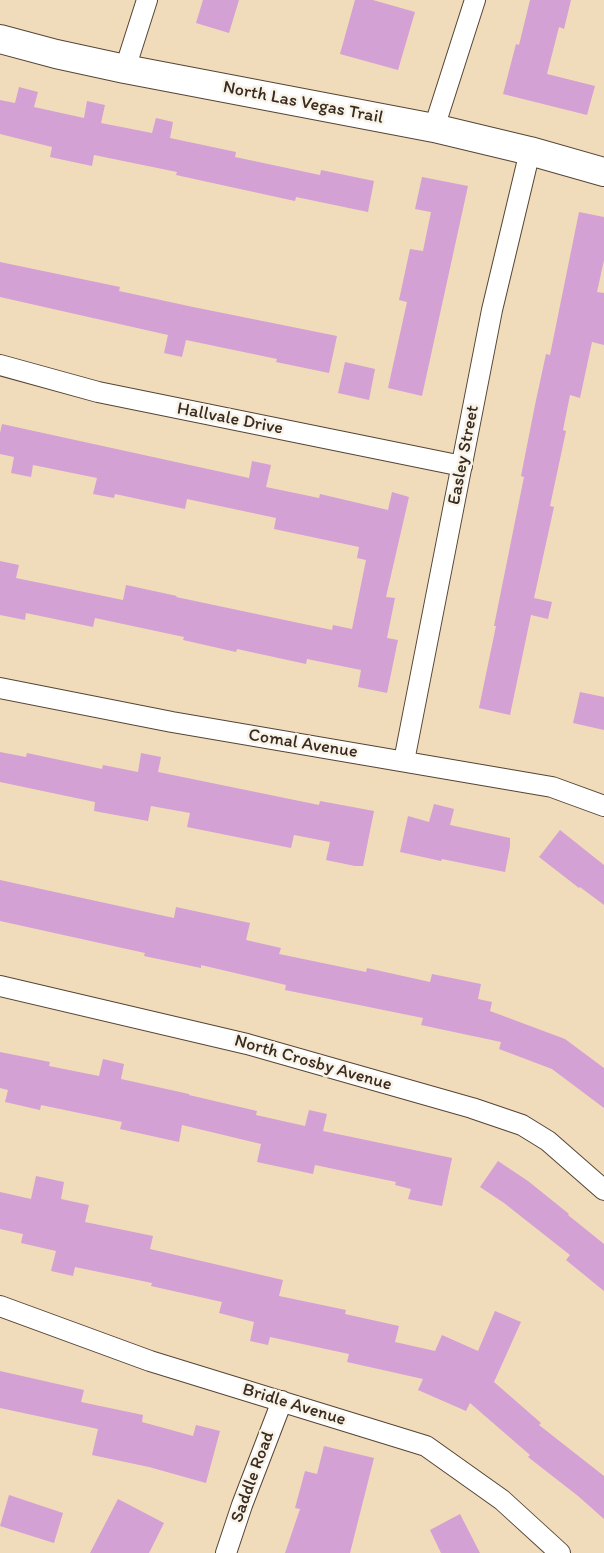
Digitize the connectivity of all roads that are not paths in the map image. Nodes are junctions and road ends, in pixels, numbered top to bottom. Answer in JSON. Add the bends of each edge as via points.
{"nodes":[{"id":1,"x":147,"y":0,"type":"edge"},
{"id":2,"x":476,"y":0,"type":"edge"},
{"id":3,"x":0,"y":39,"type":"edge"},
{"id":4,"x":125,"y":69,"type":"junction"},
{"id":5,"x":434,"y":128,"type":"junction"},
{"id":6,"x":530,"y":151,"type":"junction"},
{"id":7,"x":604,"y":172,"type":"edge"},
{"id":8,"x":0,"y":365,"type":"edge"},
{"id":9,"x":462,"y":466,"type":"junction"},
{"id":10,"x":0,"y":688,"type":"edge"},
{"id":11,"x":404,"y":761,"type":"junction"},
{"id":12,"x":604,"y":806,"type":"edge"},
{"id":13,"x":0,"y":986,"type":"edge"},
{"id":14,"x":604,"y":1190,"type":"edge"},
{"id":15,"x":0,"y":1306,"type":"edge"},
{"id":16,"x":282,"y":1402,"type":"junction"},
{"id":17,"x":226,"y":1553,"type":"edge"},
{"id":18,"x":560,"y":1553,"type":"edge"}],
"edges":[{"from":1,"to":4,"type":"street"},
{"from":2,"to":5,"type":"street"},
{"from":3,"to":4,"type":"street","name":"North Las Vegas Trail"},
{"from":4,"to":5,"type":"street","name":"North Las Vegas Trail"},
{"from":5,"to":6,"type":"street","name":"North Las Vegas Trail"},
{"from":6,"to":7,"type":"street","name":"North Las Vegas Trail"},
{"from":6,"to":9,"type":"street","name":"Easley Street","via":[[492,310]]},
{"from":8,"to":9,"type":"street","name":"Hallvale Drive","via":[[98,392]]},
{"from":9,"to":11,"type":"street","name":"Easley Street"},
{"from":10,"to":11,"type":"street","name":"Comal Avenue","via":[[172,722]]},
{"from":11,"to":12,"type":"street","name":"Comal Avenue","via":[[552,787]]},
{"from":13,"to":14,"type":"street","name":"North Crosby Avenue","via":[[247,1044],[522,1124],[548,1141]]},
{"from":15,"to":16,"type":"street","name":"Bridle Avenue","via":[[150,1361]]},
{"from":16,"to":17,"type":"street","name":"Saddle Road"},
{"from":16,"to":18,"type":"street","name":"Bridle Avenue","via":[[426,1446],[502,1500]]}]}
